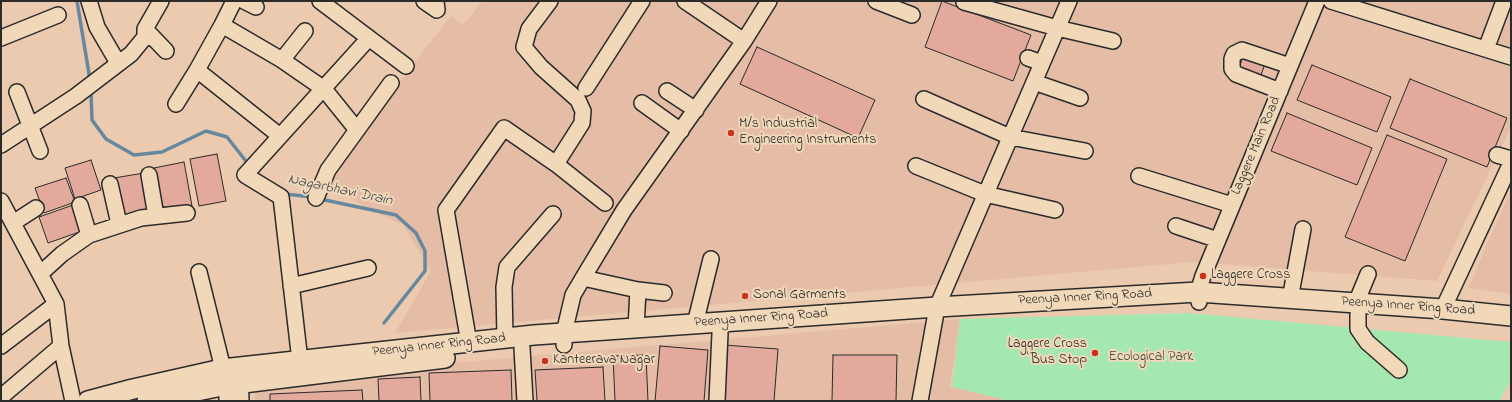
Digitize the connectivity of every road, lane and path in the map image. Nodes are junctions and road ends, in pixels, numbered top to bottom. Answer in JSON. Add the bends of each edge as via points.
{"nodes":[{"id":1,"x":90,"y":1,"type":"edge"},
{"id":2,"x":161,"y":1,"type":"edge"},
{"id":3,"x":234,"y":1,"type":"edge"},
{"id":4,"x":320,"y":1,"type":"edge"},
{"id":5,"x":424,"y":1,"type":"edge"},
{"id":6,"x":436,"y":1,"type":"edge"},
{"id":7,"x":550,"y":1,"type":"edge"},
{"id":8,"x":642,"y":1,"type":"edge"},
{"id":9,"x":685,"y":1,"type":"edge"},
{"id":10,"x":769,"y":1,"type":"edge"},
{"id":11,"x":876,"y":1,"type":"edge"},
{"id":12,"x":1069,"y":1,"type":"edge"},
{"id":13,"x":1317,"y":1,"type":"edge"},
{"id":14,"x":1331,"y":1,"type":"edge"},
{"id":15,"x":1504,"y":1,"type":"edge"},
{"id":16,"x":964,"y":2,"type":"dead end"},
{"id":17,"x":58,"y":14,"type":"dead end"},
{"id":18,"x":912,"y":15,"type":"dead end"},
{"id":19,"x":222,"y":24,"type":"junction"},
{"id":20,"x":1057,"y":28,"type":"junction"},
{"id":21,"x":145,"y":29,"type":"junction"},
{"id":22,"x":305,"y":31,"type":"dead end"},
{"id":23,"x":1,"y":38,"type":"edge"},
{"id":24,"x":369,"y":38,"type":"junction"},
{"id":25,"x":744,"y":41,"type":"junction"},
{"id":26,"x":1112,"y":41,"type":"dead end"},
{"id":27,"x":1486,"y":49,"type":"junction"},
{"id":28,"x":166,"y":51,"type":"dead end"},
{"id":29,"x":1511,"y":57,"type":"edge"},
{"id":30,"x":1028,"y":58,"type":"dead end"},
{"id":31,"x":282,"y":60,"type":"junction"},
{"id":32,"x":118,"y":63,"type":"junction"},
{"id":33,"x":1042,"y":63,"type":"junction"},
{"id":34,"x":406,"y":66,"type":"dead end"},
{"id":35,"x":1290,"y":66,"type":"junction"},
{"id":36,"x":197,"y":70,"type":"junction"},
{"id":37,"x":1034,"y":82,"type":"junction"},
{"id":38,"x":391,"y":83,"type":"dead end"},
{"id":39,"x":586,"y":88,"type":"dead end"},
{"id":40,"x":324,"y":89,"type":"junction"},
{"id":41,"x":668,"y":91,"type":"dead end"},
{"id":42,"x":1280,"y":91,"type":"junction"},
{"id":43,"x":17,"y":92,"type":"dead end"},
{"id":44,"x":1080,"y":98,"type":"dead end"},
{"id":45,"x":924,"y":99,"type":"dead end"},
{"id":46,"x":176,"y":104,"type":"dead end"},
{"id":47,"x":642,"y":104,"type":"dead end"},
{"id":48,"x":696,"y":110,"type":"junction"},
{"id":49,"x":30,"y":126,"type":"junction"},
{"id":50,"x":357,"y":130,"type":"junction"},
{"id":51,"x":681,"y":131,"type":"junction"},
{"id":52,"x":280,"y":136,"type":"junction"},
{"id":53,"x":1010,"y":137,"type":"junction"},
{"id":54,"x":1,"y":145,"type":"edge"},
{"id":55,"x":40,"y":151,"type":"dead end"},
{"id":56,"x":1085,"y":151,"type":"dead end"},
{"id":57,"x":1511,"y":163,"type":"edge"},
{"id":58,"x":556,"y":164,"type":"junction"},
{"id":59,"x":916,"y":166,"type":"dead end"},
{"id":60,"x":149,"y":175,"type":"dead end"},
{"id":61,"x":1139,"y":176,"type":"dead end"},
{"id":62,"x":110,"y":184,"type":"dead end"},
{"id":63,"x":985,"y":194,"type":"junction"},
{"id":64,"x":316,"y":198,"type":"dead end"},
{"id":65,"x":1,"y":201,"type":"edge"},
{"id":66,"x":605,"y":204,"type":"dead end"},
{"id":67,"x":80,"y":205,"type":"dead end"},
{"id":68,"x":1232,"y":205,"type":"junction"},
{"id":69,"x":36,"y":208,"type":"dead end"},
{"id":70,"x":1055,"y":210,"type":"dead end"},
{"id":71,"x":187,"y":213,"type":"dead end"},
{"id":72,"x":553,"y":214,"type":"dead end"},
{"id":73,"x":156,"y":216,"type":"junction"},
{"id":74,"x":12,"y":223,"type":"junction"},
{"id":75,"x":119,"y":224,"type":"junction"},
{"id":76,"x":1176,"y":226,"type":"dead end"},
{"id":77,"x":1303,"y":229,"type":"dead end"},
{"id":78,"x":89,"y":235,"type":"junction"},
{"id":79,"x":1218,"y":240,"type":"junction"},
{"id":80,"x":711,"y":259,"type":"dead end"},
{"id":81,"x":368,"y":268,"type":"dead end"},
{"id":82,"x":199,"y":272,"type":"dead end"},
{"id":83,"x":40,"y":274,"type":"junction"},
{"id":84,"x":1368,"y":274,"type":"dead end"},
{"id":85,"x":583,"y":278,"type":"junction"},
{"id":86,"x":291,"y":286,"type":"junction"},
{"id":87,"x":638,"y":290,"type":"junction"},
{"id":88,"x":664,"y":293,"type":"dead end"},
{"id":89,"x":1198,"y":297,"type":"junction"},
{"id":90,"x":1290,"y":299,"type":"junction"},
{"id":91,"x":56,"y":304,"type":"junction"},
{"id":92,"x":1357,"y":309,"type":"junction"},
{"id":93,"x":1443,"y":309,"type":"junction"},
{"id":94,"x":935,"y":312,"type":"junction"},
{"id":95,"x":1511,"y":316,"type":"edge"},
{"id":96,"x":695,"y":324,"type":"junction"},
{"id":97,"x":1511,"y":327,"type":"edge"},
{"id":98,"x":636,"y":328,"type":"junction"},
{"id":99,"x":720,"y":333,"type":"junction"},
{"id":100,"x":505,"y":338,"type":"junction"},
{"id":101,"x":564,"y":339,"type":"junction"},
{"id":102,"x":469,"y":343,"type":"junction"},
{"id":103,"x":1,"y":346,"type":"edge"},
{"id":104,"x":61,"y":346,"type":"junction"},
{"id":105,"x":522,"y":348,"type":"junction"},
{"id":106,"x":300,"y":361,"type":"junction"},
{"id":107,"x":1399,"y":370,"type":"dead end"},
{"id":108,"x":233,"y":385,"type":"edge"},
{"id":109,"x":1,"y":397,"type":"edge"},
{"id":110,"x":73,"y":401,"type":"edge"},
{"id":111,"x":88,"y":401,"type":"edge"},
{"id":112,"x":148,"y":401,"type":"edge"},
{"id":113,"x":524,"y":401,"type":"edge"},
{"id":114,"x":717,"y":401,"type":"edge"},
{"id":115,"x":920,"y":401,"type":"edge"}],
"edges":[{"from":1,"to":32,"type":"street","via":[[97,27]]},
{"from":2,"to":21,"type":"street"},
{"from":3,"to":19,"type":"street"},
{"from":4,"to":24,"type":"street"},
{"from":5,"to":6,"type":"street","via":[[437,10]]},
{"from":7,"to":58,"type":"street","via":[[530,29],[524,47],[541,67],[578,100],[583,111],[582,123]]},
{"from":8,"to":39,"type":"street"},
{"from":9,"to":25,"type":"street"},
{"from":10,"to":25,"type":"street"},
{"from":11,"to":18,"type":"street"},
{"from":12,"to":20,"type":"street"},
{"from":13,"to":35,"type":"street","name":"Laggere Main Road"},
{"from":14,"to":27,"type":"street"},
{"from":15,"to":27,"type":"street"},
{"from":16,"to":20,"type":"street"},
{"from":17,"to":23,"type":"street"},
{"from":19,"to":31,"type":"street"},
{"from":19,"to":36,"type":"street"},
{"from":20,"to":26,"type":"street"},
{"from":20,"to":33,"type":"street"},
{"from":21,"to":28,"type":"street"},
{"from":21,"to":32,"type":"street","via":[[145,37]]},
{"from":22,"to":31,"type":"street"},
{"from":24,"to":34,"type":"street"},
{"from":24,"to":40,"type":"street"},
{"from":25,"to":48,"type":"street"},
{"from":27,"to":29,"type":"street"},
{"from":30,"to":33,"type":"street"},
{"from":31,"to":40,"type":"street"},
{"from":32,"to":49,"type":"street","via":[[76,96]]},
{"from":33,"to":37,"type":"street"},
{"from":35,"to":42,"type":"street","name":"Laggere Main Road"},
{"from":35,"to":42,"type":"street","via":[[1242,50],[1234,54],[1232,59],[1232,69],[1236,74]]},
{"from":36,"to":46,"type":"street"},
{"from":36,"to":52,"type":"street"},
{"from":37,"to":44,"type":"street"},
{"from":37,"to":53,"type":"street"},
{"from":38,"to":50,"type":"street"},
{"from":40,"to":50,"type":"street"},
{"from":40,"to":52,"type":"street"},
{"from":41,"to":48,"type":"street"},
{"from":42,"to":68,"type":"street","name":"Laggere Main Road"},
{"from":43,"to":49,"type":"street"},
{"from":45,"to":53,"type":"street"},
{"from":47,"to":51,"type":"street"},
{"from":48,"to":51,"type":"street"},
{"from":49,"to":54,"type":"street"},
{"from":49,"to":55,"type":"street"},
{"from":50,"to":64,"type":"street","via":[[328,170]]},
{"from":51,"to":85,"type":"street","via":[[624,210]]},
{"from":52,"to":86,"type":"street","via":[[245,175],[281,197]]},
{"from":53,"to":56,"type":"street"},
{"from":53,"to":63,"type":"street"},
{"from":57,"to":93,"type":"street"},
{"from":58,"to":66,"type":"street"},
{"from":58,"to":102,"type":"street","via":[[504,128],[446,210]]},
{"from":59,"to":63,"type":"street"},
{"from":60,"to":73,"type":"street"},
{"from":61,"to":68,"type":"street"},
{"from":62,"to":75,"type":"street"},
{"from":63,"to":70,"type":"street"},
{"from":63,"to":94,"type":"street"},
{"from":65,"to":74,"type":"street"},
{"from":67,"to":78,"type":"street"},
{"from":68,"to":79,"type":"street","name":"Laggere Main Road"},
{"from":69,"to":74,"type":"street"},
{"from":71,"to":73,"type":"street"},
{"from":72,"to":100,"type":"street","via":[[507,268],[504,287]]},
{"from":73,"to":75,"type":"street"},
{"from":74,"to":83,"type":"street"},
{"from":75,"to":78,"type":"street"},
{"from":76,"to":79,"type":"street"},
{"from":77,"to":90,"type":"street"},
{"from":78,"to":83,"type":"street"},
{"from":79,"to":89,"type":"street","name":"Laggere Main Road","via":[[1203,276]]},
{"from":80,"to":96,"type":"street"},
{"from":81,"to":86,"type":"street"},
{"from":82,"to":108,"type":"street"},
{"from":83,"to":91,"type":"street"},
{"from":84,"to":92,"type":"street"},
{"from":85,"to":87,"type":"street"},
{"from":85,"to":101,"type":"street","via":[[573,296]]},
{"from":86,"to":106,"type":"street"},
{"from":87,"to":88,"type":"street"},
{"from":87,"to":98,"type":"street"},
{"from":89,"to":90,"type":"main road","name":"Peenya Inner Ring Road"},
{"from":89,"to":92,"type":"main road","name":"Peenya Inner Ring Road"},
{"from":89,"to":94,"type":"main road","name":"Peenya Inner Ring Road"},
{"from":90,"to":92,"type":"main road","name":"Peenya Inner Ring Road"},
{"from":91,"to":103,"type":"street"},
{"from":91,"to":104,"type":"street"},
{"from":92,"to":93,"type":"main road","name":"Peenya Inner Ring Road"},
{"from":92,"to":97,"type":"main road","name":"Peenya Inner Ring Road"},
{"from":92,"to":107,"type":"street","via":[[1358,329],[1367,342]]},
{"from":93,"to":95,"type":"main road","name":"Peenya Inner Ring Road"},
{"from":94,"to":96,"type":"main road","name":"Peenya Inner Ring Road"},
{"from":94,"to":99,"type":"main road","name":"Peenya Inner Ring Road"},
{"from":94,"to":115,"type":"street"},
{"from":96,"to":98,"type":"main road","name":"Peenya Inner Ring Road"},
{"from":98,"to":101,"type":"main road","name":"Peenya Inner Ring Road"},
{"from":99,"to":101,"type":"main road","name":"Peenya Inner Ring Road"},
{"from":99,"to":114,"type":"street"},
{"from":100,"to":101,"type":"main road","name":"Peenya Inner Ring Road"},
{"from":100,"to":102,"type":"main road","name":"Peenya Inner Ring Road"},
{"from":101,"to":105,"type":"main road","name":"Peenya Inner Ring Road"},
{"from":102,"to":106,"type":"main road","name":"Peenya Inner Ring Road"},
{"from":104,"to":109,"type":"street"},
{"from":104,"to":110,"type":"street"},
{"from":105,"to":108,"type":"main road","name":"Peenya Inner Ring Road"},
{"from":105,"to":113,"type":"street"},
{"from":106,"to":108,"type":"main road","name":"Peenya Inner Ring Road"},
{"from":108,"to":111,"type":"main road","name":"Peenya Inner Ring Road","via":[[132,389]]},
{"from":108,"to":112,"type":"main road","name":"Peenya Inner Ring Road"}]}
